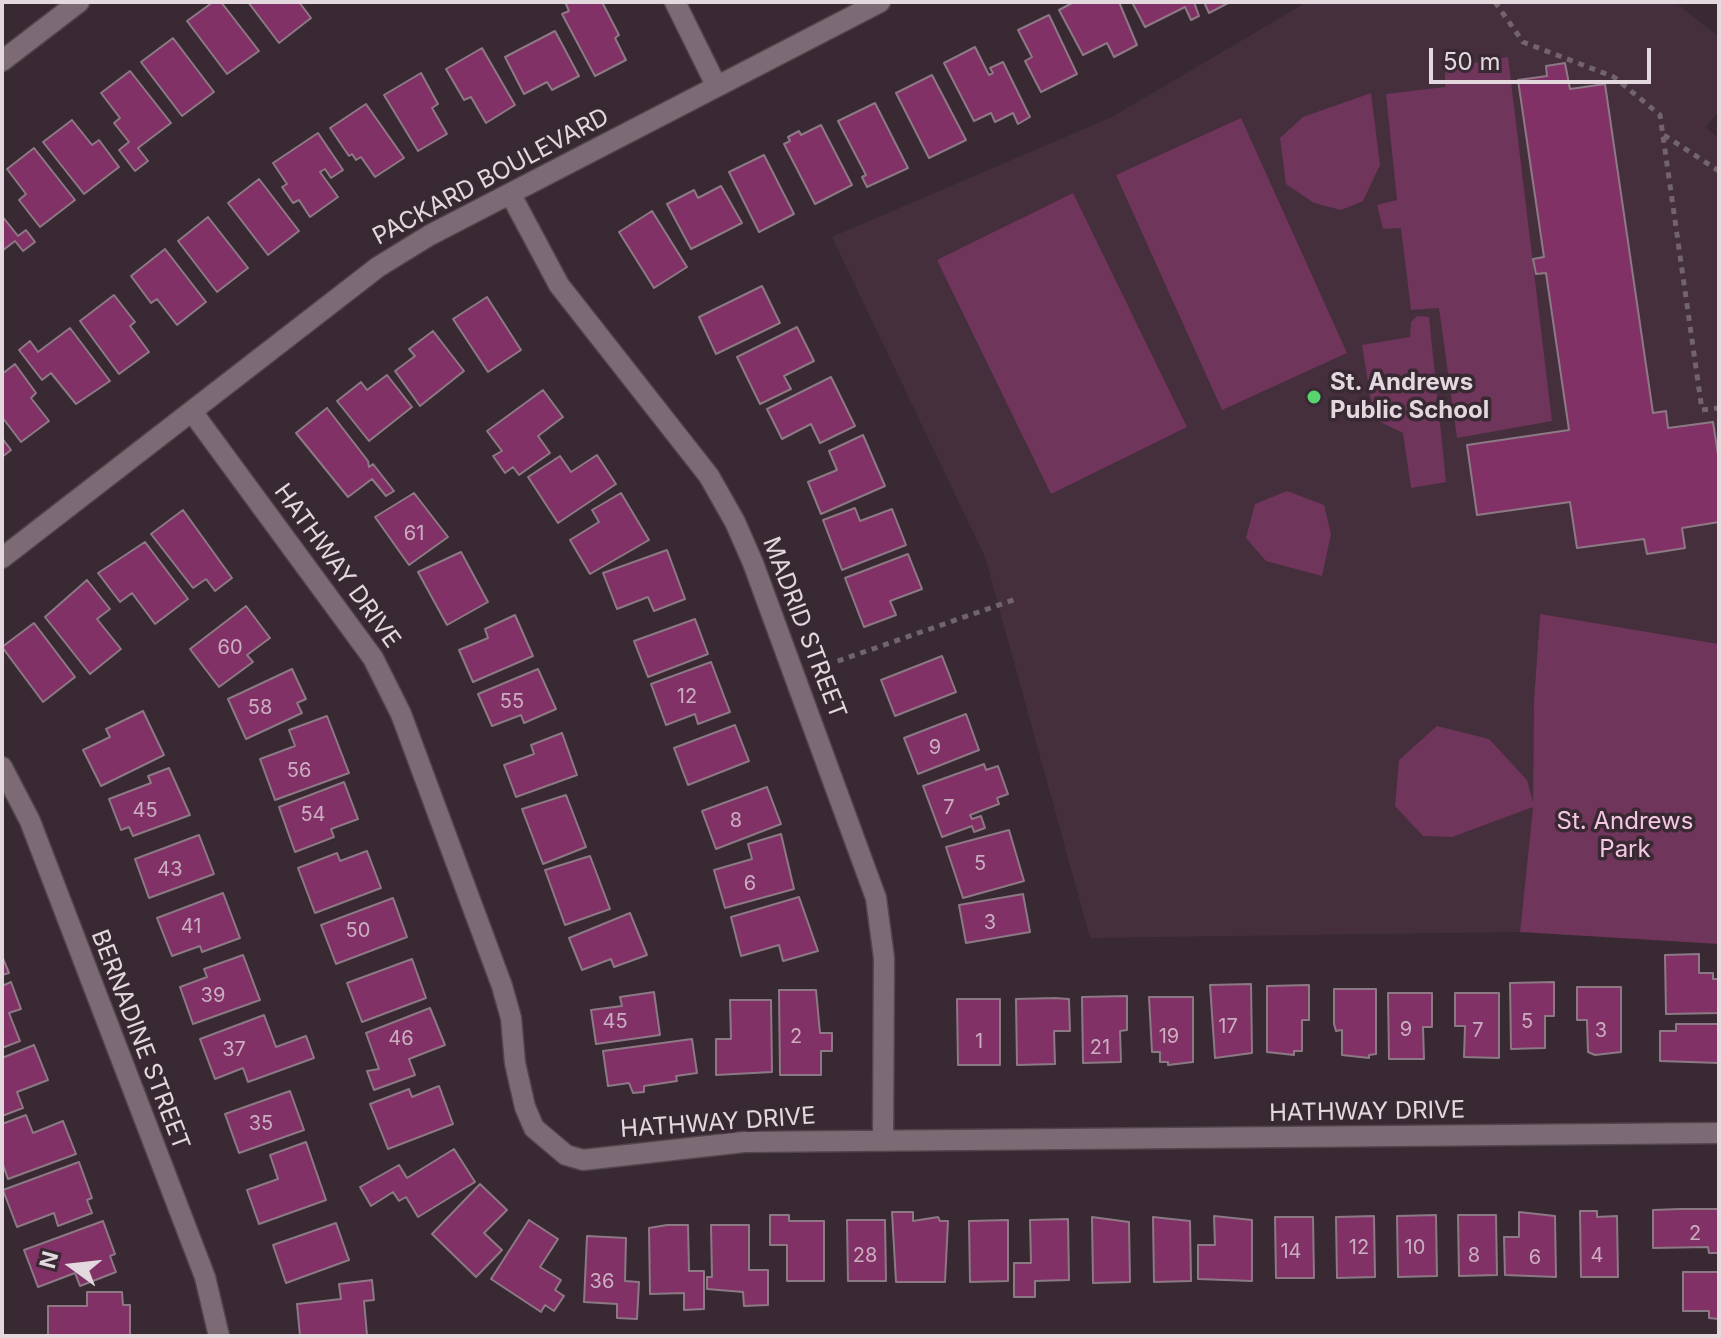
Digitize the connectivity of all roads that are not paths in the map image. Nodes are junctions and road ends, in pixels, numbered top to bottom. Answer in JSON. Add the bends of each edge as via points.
{"nodes":[{"id":1,"x":79,"y":2,"type":"edge"},
{"id":2,"x":675,"y":2,"type":"edge"},
{"id":3,"x":880,"y":2,"type":"edge"},
{"id":4,"x":2,"y":61,"type":"edge"},
{"id":5,"x":716,"y":85,"type":"junction"},
{"id":6,"x":511,"y":195,"type":"junction"},
{"id":7,"x":193,"y":413,"type":"junction"},
{"id":8,"x":2,"y":558,"type":"edge"},
{"id":9,"x":2,"y":767,"type":"edge"},
{"id":10,"x":1719,"y":1133,"type":"edge"},
{"id":11,"x":883,"y":1141,"type":"junction"},
{"id":12,"x":219,"y":1336,"type":"edge"}],
"edges":[{"from":1,"to":4,"type":"street"},
{"from":2,"to":5,"type":"street"},
{"from":3,"to":5,"type":"street","name":"PACKARD BOULEVARD"},
{"from":5,"to":6,"type":"street","name":"PACKARD BOULEVARD"},
{"from":6,"to":7,"type":"street","name":"PACKARD BOULEVARD","via":[[378,267]]},
{"from":6,"to":11,"type":"street","name":"MADRID STREET","via":[[559,285],[715,487],[747,549],[876,898],[884,958]]},
{"from":7,"to":8,"type":"street","name":"PACKARD BOULEVARD"},
{"from":7,"to":11,"type":"street","name":"HATHWAY DRIVE","via":[[351,624],[401,714],[502,986],[515,1063],[534,1128],[566,1155],[583,1160],[744,1142]]},
{"from":9,"to":12,"type":"street","name":"BERNADINE STREET","via":[[30,821],[205,1277]]},
{"from":10,"to":11,"type":"street","name":"HATHWAY DRIVE"}]}
